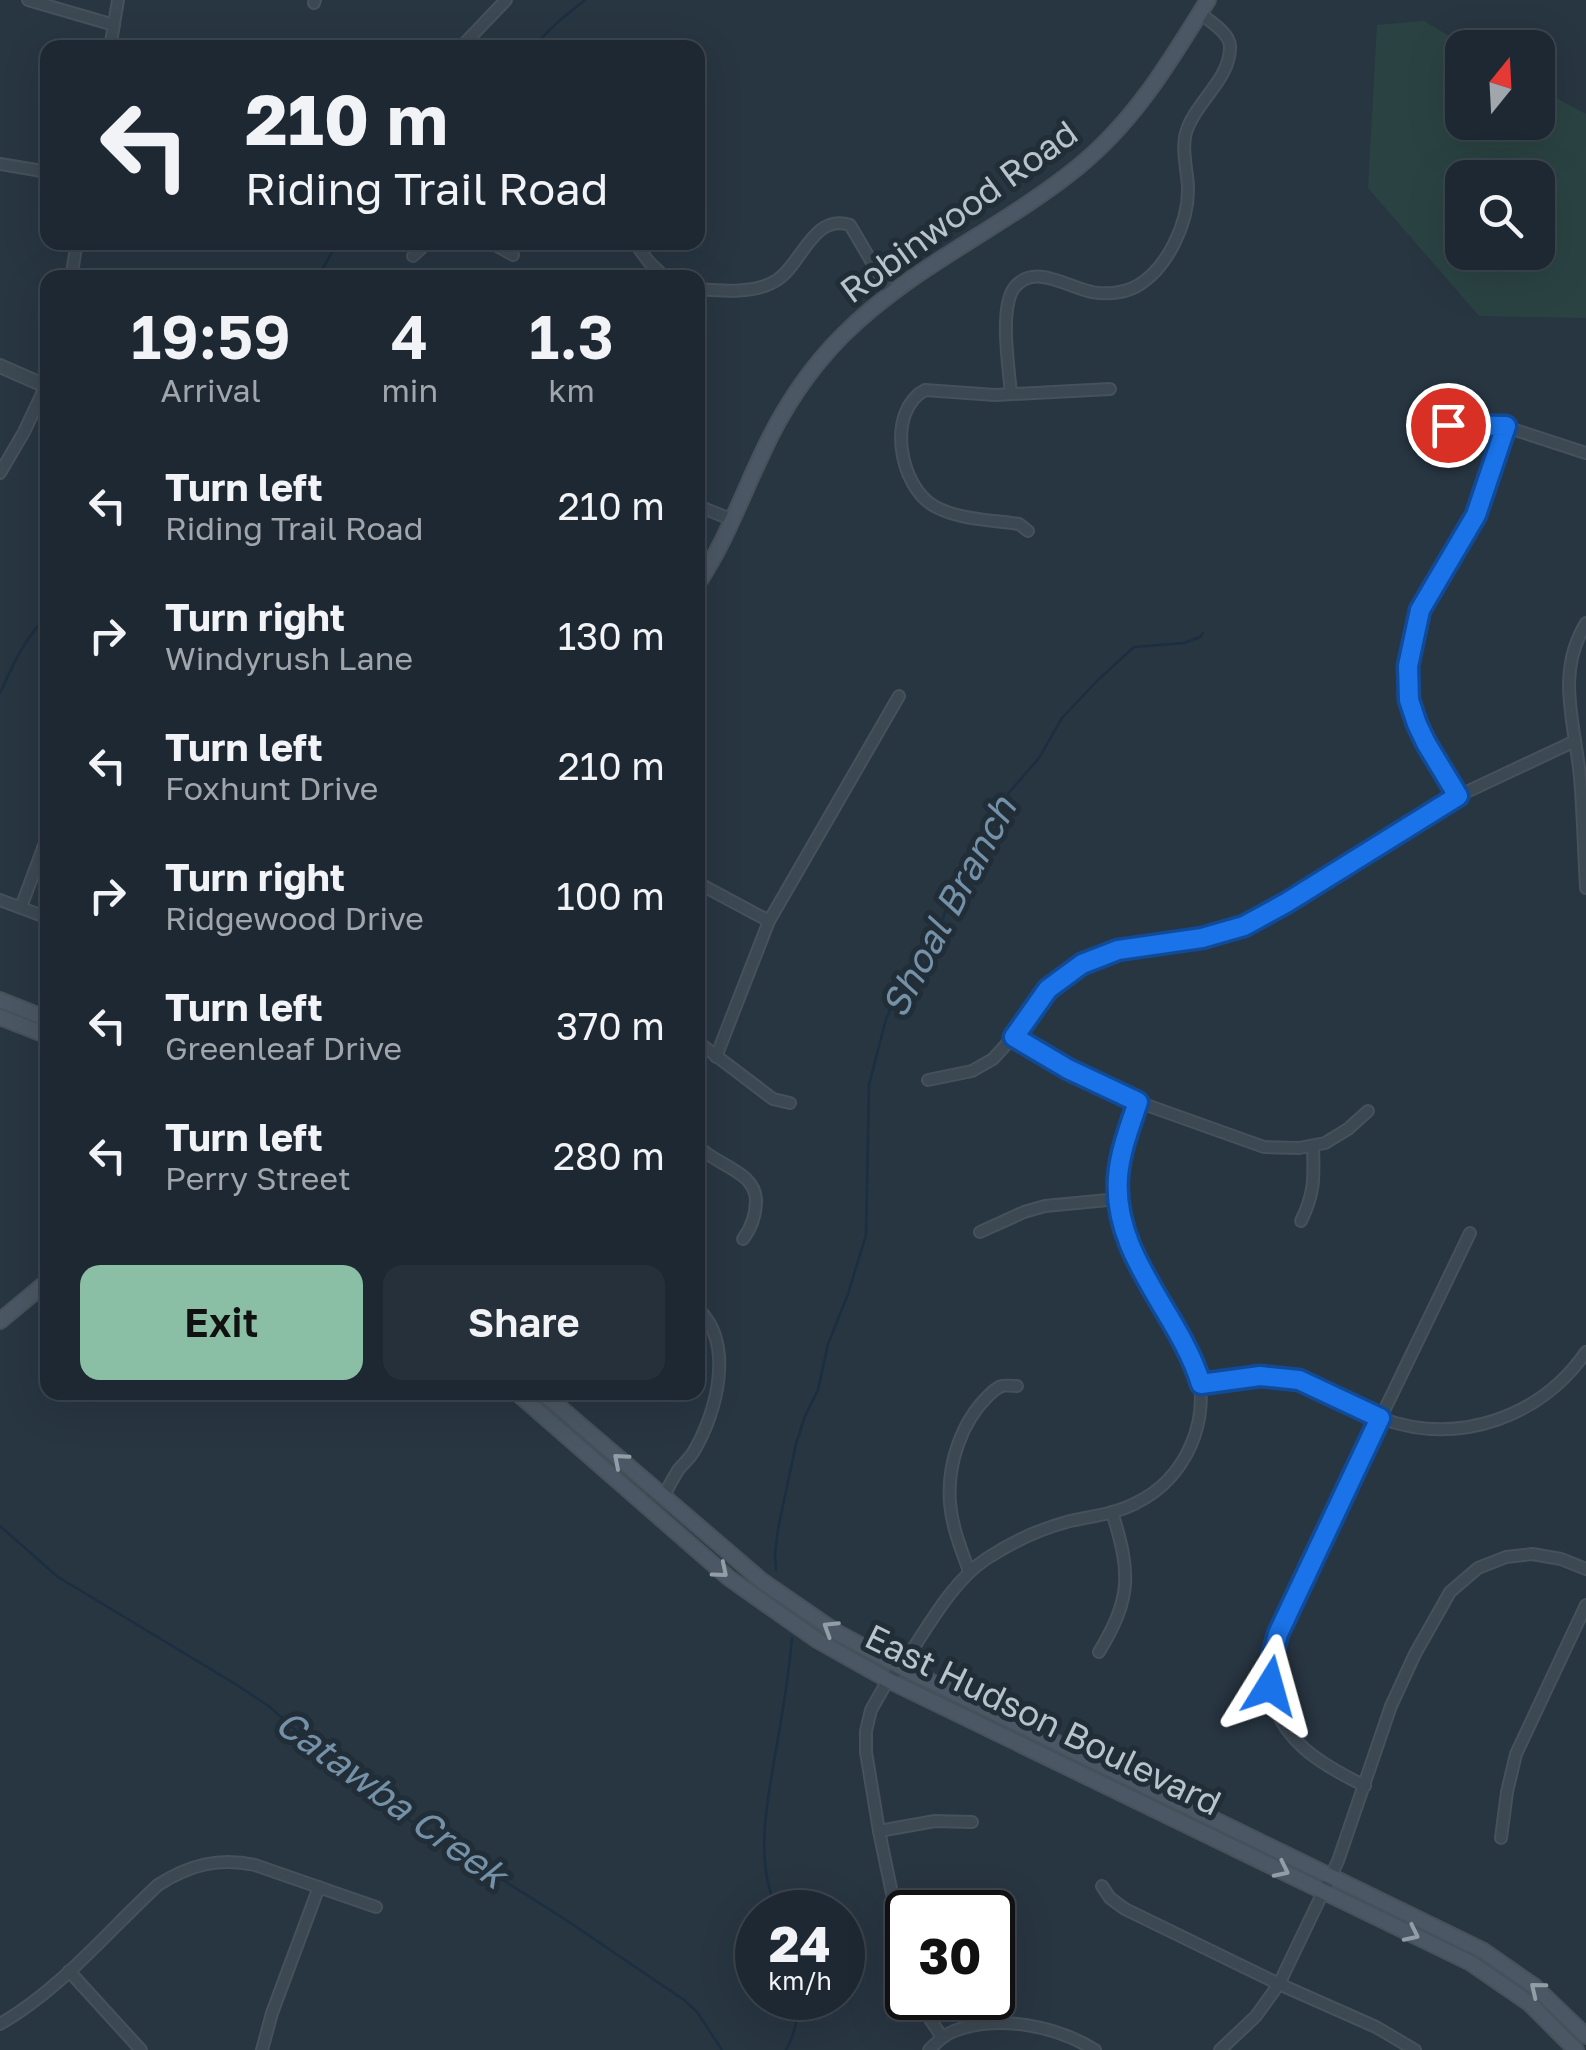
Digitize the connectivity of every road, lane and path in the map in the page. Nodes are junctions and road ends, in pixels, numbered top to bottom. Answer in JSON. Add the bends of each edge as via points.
{"nodes":[{"id":1,"x":28,"y":0,"type":"edge"},
{"id":2,"x":118,"y":0,"type":"edge"},
{"id":3,"x":506,"y":0,"type":"edge"},
{"id":4,"x":1204,"y":7,"type":"edge"},
{"id":5,"x":114,"y":25,"type":"junction"},
{"id":6,"x":111,"y":40,"type":"edge"},
{"id":7,"x":468,"y":40,"type":"edge"},
{"id":8,"x":0,"y":164,"type":"edge"},
{"id":9,"x":40,"y":171,"type":"edge"},
{"id":10,"x":419,"y":250,"type":"edge"},
{"id":11,"x":505,"y":250,"type":"edge"},
{"id":12,"x":640,"y":250,"type":"edge"},
{"id":13,"x":513,"y":254,"type":"dead end"},
{"id":14,"x":412,"y":256,"type":"dead end"},
{"id":15,"x":658,"y":270,"type":"edge"},
{"id":16,"x":705,"y":289,"type":"edge"},
{"id":17,"x":890,"y":293,"type":"junction"},
{"id":18,"x":0,"y":366,"type":"edge"},
{"id":19,"x":40,"y":381,"type":"edge"},
{"id":20,"x":1110,"y":388,"type":"dead end"},
{"id":21,"x":1011,"y":394,"type":"junction"},
{"id":22,"x":40,"y":399,"type":"edge"},
{"id":23,"x":1448,"y":425,"type":"dead end"},
{"id":24,"x":1506,"y":426,"type":"junction"},
{"id":25,"x":1586,"y":453,"type":"edge"},
{"id":26,"x":0,"y":473,"type":"edge"},
{"id":27,"x":705,"y":509,"type":"edge"},
{"id":28,"x":734,"y":520,"type":"junction"},
{"id":29,"x":1028,"y":530,"type":"dead end"},
{"id":30,"x":705,"y":571,"type":"edge"},
{"id":31,"x":1586,"y":623,"type":"edge"},
{"id":32,"x":900,"y":696,"type":"dead end"},
{"id":33,"x":1575,"y":741,"type":"junction"},
{"id":34,"x":1458,"y":796,"type":"junction"},
{"id":35,"x":40,"y":857,"type":"edge"},
{"id":36,"x":705,"y":887,"type":"edge"},
{"id":37,"x":1586,"y":888,"type":"edge"},
{"id":38,"x":0,"y":900,"type":"edge"},
{"id":39,"x":21,"y":908,"type":"junction"},
{"id":40,"x":40,"y":915,"type":"edge"},
{"id":41,"x":769,"y":921,"type":"junction"},
{"id":42,"x":0,"y":1000,"type":"edge"},
{"id":43,"x":40,"y":1016,"type":"edge"},
{"id":44,"x":0,"y":1018,"type":"edge"},
{"id":45,"x":40,"y":1033,"type":"edge"},
{"id":46,"x":1014,"y":1037,"type":"junction"},
{"id":47,"x":705,"y":1048,"type":"edge"},
{"id":48,"x":716,"y":1057,"type":"junction"},
{"id":49,"x":928,"y":1080,"type":"dead end"},
{"id":50,"x":1138,"y":1102,"type":"junction"},
{"id":51,"x":790,"y":1103,"type":"dead end"},
{"id":52,"x":1368,"y":1112,"type":"dead end"},
{"id":53,"x":1313,"y":1146,"type":"junction"},
{"id":54,"x":705,"y":1153,"type":"edge"},
{"id":55,"x":1118,"y":1199,"type":"junction"},
{"id":56,"x":1300,"y":1222,"type":"dead end"},
{"id":57,"x":980,"y":1232,"type":"dead end"},
{"id":58,"x":1470,"y":1233,"type":"dead end"},
{"id":59,"x":743,"y":1238,"type":"dead end"},
{"id":60,"x":40,"y":1288,"type":"edge"},
{"id":61,"x":705,"y":1319,"type":"edge"},
{"id":62,"x":0,"y":1321,"type":"edge"},
{"id":63,"x":1586,"y":1352,"type":"edge"},
{"id":64,"x":1201,"y":1384,"type":"junction"},
{"id":65,"x":1018,"y":1386,"type":"dead end"},
{"id":66,"x":525,"y":1400,"type":"edge"},
{"id":67,"x":551,"y":1400,"type":"edge"},
{"id":68,"x":1380,"y":1418,"type":"junction"},
{"id":69,"x":662,"y":1497,"type":"junction"},
{"id":70,"x":647,"y":1508,"type":"junction"},
{"id":71,"x":1112,"y":1512,"type":"junction"},
{"id":72,"x":1586,"y":1569,"type":"edge"},
{"id":73,"x":970,"y":1571,"type":"junction"},
{"id":74,"x":1586,"y":1606,"type":"edge"},
{"id":75,"x":1098,"y":1652,"type":"dead end"},
{"id":76,"x":901,"y":1667,"type":"junction"},
{"id":77,"x":888,"y":1680,"type":"junction"},
{"id":78,"x":1365,"y":1786,"type":"junction"},
{"id":79,"x":972,"y":1822,"type":"dead end"},
{"id":80,"x":879,"y":1831,"type":"junction"},
{"id":81,"x":1501,"y":1838,"type":"dead end"},
{"id":82,"x":1332,"y":1876,"type":"junction"},
{"id":83,"x":1102,"y":1886,"type":"dead end"},
{"id":84,"x":319,"y":1887,"type":"junction"},
{"id":85,"x":891,"y":1890,"type":"edge"},
{"id":86,"x":1324,"y":1891,"type":"junction"},
{"id":87,"x":376,"y":1907,"type":"dead end"},
{"id":88,"x":69,"y":1972,"type":"junction"},
{"id":89,"x":1279,"y":1984,"type":"junction"},
{"id":90,"x":931,"y":2020,"type":"edge"},
{"id":91,"x":0,"y":2024,"type":"edge"},
{"id":92,"x":1586,"y":2036,"type":"edge"},
{"id":93,"x":942,"y":2037,"type":"junction"},
{"id":94,"x":141,"y":2050,"type":"edge"},
{"id":95,"x":262,"y":2050,"type":"edge"},
{"id":96,"x":929,"y":2050,"type":"edge"},
{"id":97,"x":1095,"y":2050,"type":"edge"},
{"id":98,"x":1220,"y":2050,"type":"edge"},
{"id":99,"x":1415,"y":2050,"type":"edge"},
{"id":100,"x":1576,"y":2050,"type":"edge"}],
"edges":[{"from":1,"to":5,"type":"street"},
{"from":2,"to":5,"type":"street"},
{"from":3,"to":7,"type":"street"},
{"from":4,"to":17,"type":"main road","name":"Robinwood Road","via":[[1160,79],[1102,147]]},
{"from":4,"to":21,"type":"street","via":[[1230,52],[1186,128],[1187,204],[1175,238],[1154,272],[1122,291],[1095,293],[1041,277],[1015,287],[1006,316]]},
{"from":5,"to":6,"type":"street"},
{"from":8,"to":9,"type":"street"},
{"from":10,"to":14,"type":"street"},
{"from":11,"to":13,"type":"street"},
{"from":12,"to":15,"type":"street"},
{"from":16,"to":17,"type":"street","via":[[747,290],[776,282],[814,235],[843,223]]},
{"from":17,"to":28,"type":"main road","name":"Robinwood Road","via":[[826,353],[791,400]]},
{"from":18,"to":19,"type":"street"},
{"from":20,"to":21,"type":"street"},
{"from":21,"to":29,"type":"street","via":[[925,390],[910,406],[901,448],[908,471],[933,505]]},
{"from":22,"to":26,"type":"street"},
{"from":23,"to":24,"type":"street"},
{"from":24,"to":25,"type":"street"},
{"from":24,"to":34,"type":"street","via":[[1476,515],[1420,610],[1408,666],[1417,724]]},
{"from":27,"to":28,"type":"street"},
{"from":28,"to":30,"type":"main road","name":"Robinwood Road"},
{"from":31,"to":33,"type":"street","via":[[1568,674]]},
{"from":32,"to":41,"type":"street"},
{"from":33,"to":34,"type":"street"},
{"from":33,"to":37,"type":"street"},
{"from":34,"to":46,"type":"street","via":[[1244,926],[1118,950],[1082,964],[1048,989]]},
{"from":35,"to":39,"type":"street"},
{"from":36,"to":41,"type":"street"},
{"from":38,"to":39,"type":"street"},
{"from":39,"to":40,"type":"street"},
{"from":41,"to":48,"type":"street"},
{"from":42,"to":43,"type":"main road"},
{"from":44,"to":45,"type":"main road"},
{"from":46,"to":49,"type":"street","via":[[983,1066]]},
{"from":46,"to":50,"type":"street"},
{"from":47,"to":48,"type":"street"},
{"from":48,"to":51,"type":"street","via":[[773,1099]]},
{"from":50,"to":53,"type":"street","via":[[1264,1147]]},
{"from":50,"to":55,"type":"street","via":[[1119,1166]]},
{"from":52,"to":53,"type":"street"},
{"from":53,"to":56,"type":"street","via":[[1311,1200]]},
{"from":54,"to":59,"type":"street","via":[[745,1176],[756,1192],[756,1213]]},
{"from":55,"to":57,"type":"street","via":[[1046,1206]]},
{"from":55,"to":64,"type":"street","via":[[1131,1250]]},
{"from":58,"to":68,"type":"street"},
{"from":60,"to":62,"type":"main road"},
{"from":61,"to":69,"type":"street","via":[[719,1353],[714,1396],[702,1436]]},
{"from":63,"to":68,"type":"street","via":[[1547,1393],[1498,1421],[1432,1429]]},
{"from":64,"to":68,"type":"street","via":[[1260,1376],[1299,1380]]},
{"from":64,"to":71,"type":"street","via":[[1197,1430],[1179,1467],[1149,1496]]},
{"from":65,"to":73,"type":"street","via":[[996,1388],[981,1403],[954,1457],[952,1520]]},
{"from":66,"to":70,"type":"main road","name":"East Hudson Boulevard"},
{"from":69,"to":67,"type":"main road","name":"East Hudson Boulevard","one_way":true},
{"from":68,"to":78,"type":"street","via":[[1284,1618],[1270,1673],[1274,1706],[1288,1732],[1316,1760]]},
{"from":69,"to":70,"type":"main road"},
{"from":76,"to":69,"type":"main road","name":"East Hudson Boulevard","one_way":true,"via":[[764,1582]]},
{"from":70,"to":77,"type":"main road","name":"East Hudson Boulevard","one_way":true,"via":[[777,1614]]},
{"from":71,"to":73,"type":"street","via":[[1028,1535]]},
{"from":71,"to":75,"type":"street","via":[[1125,1587],[1122,1608]]},
{"from":72,"to":78,"type":"street","via":[[1520,1554],[1467,1575],[1442,1602],[1398,1690]]},
{"from":73,"to":76,"type":"street"},
{"from":74,"to":81,"type":"street","via":[[1516,1754]]},
{"from":76,"to":77,"type":"street"},
{"from":76,"to":82,"type":"main road","name":"East Hudson Boulevard"},
{"from":77,"to":80,"type":"street","via":[[866,1731]]},
{"from":77,"to":86,"type":"main road","name":"East Hudson Boulevard","one_way":true},
{"from":78,"to":82,"type":"street"},
{"from":79,"to":80,"type":"street"},
{"from":80,"to":85,"type":"street"},
{"from":82,"to":86,"type":"street"},
{"from":92,"to":82,"type":"main road","name":"East Hudson Boulevard","one_way":true,"via":[[1542,1992],[1486,1952]]},
{"from":83,"to":89,"type":"street","via":[[1125,1908]]},
{"from":84,"to":87,"type":"street"},
{"from":84,"to":88,"type":"street","via":[[237,1860],[195,1866],[158,1885]]},
{"from":84,"to":95,"type":"street"},
{"from":86,"to":89,"type":"street"},
{"from":86,"to":100,"type":"main road","name":"East Hudson Boulevard","one_way":true,"via":[[1471,1963],[1528,2003]]},
{"from":88,"to":91,"type":"street"},
{"from":88,"to":94,"type":"street"},
{"from":89,"to":98,"type":"street"},
{"from":89,"to":99,"type":"street"},
{"from":90,"to":93,"type":"street"},
{"from":93,"to":96,"type":"street"},
{"from":93,"to":97,"type":"street","via":[[1008,2024],[1058,2031]]}]}
